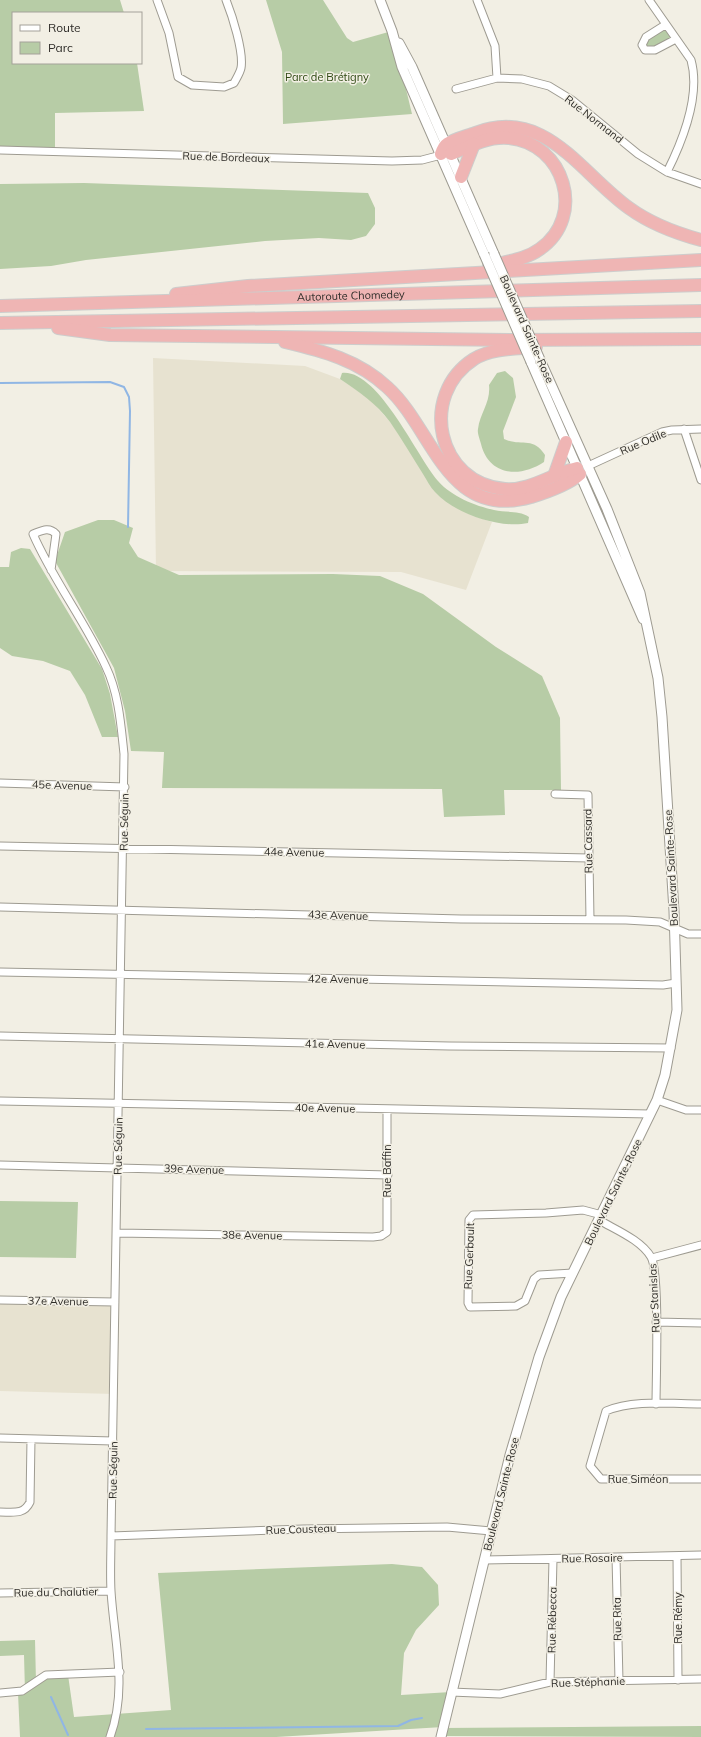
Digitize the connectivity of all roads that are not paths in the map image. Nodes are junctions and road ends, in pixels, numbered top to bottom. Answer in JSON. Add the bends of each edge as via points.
{"nodes":[{"id":1,"x":157,"y":0,"type":"edge"},
{"id":2,"x":226,"y":0,"type":"edge"},
{"id":3,"x":380,"y":0,"type":"edge"},
{"id":4,"x":477,"y":0,"type":"edge"},
{"id":5,"x":649,"y":0,"type":"edge"},
{"id":6,"x":665,"y":25,"type":"junction"},
{"id":7,"x":676,"y":39,"type":"junction"},
{"id":8,"x":497,"y":78,"type":"junction"},
{"id":9,"x":456,"y":89,"type":"dead end"},
{"id":10,"x":474,"y":144,"type":"junction"},
{"id":11,"x":0,"y":150,"type":"edge"},
{"id":12,"x":446,"y":151,"type":"junction"},
{"id":13,"x":667,"y":172,"type":"junction"},
{"id":14,"x":461,"y":177,"type":"junction"},
{"id":15,"x":701,"y":184,"type":"edge"},
{"id":16,"x":701,"y":240,"type":"edge"},
{"id":17,"x":701,"y":260,"type":"edge"},
{"id":18,"x":457,"y":274,"type":"junction"},
{"id":19,"x":701,"y":285,"type":"edge"},
{"id":20,"x":85,"y":304,"type":"junction"},
{"id":21,"x":0,"y":306,"type":"edge"},
{"id":22,"x":701,"y":311,"type":"edge"},
{"id":23,"x":21,"y":322,"type":"junction"},
{"id":24,"x":0,"y":323,"type":"edge"},
{"id":25,"x":263,"y":337,"type":"junction"},
{"id":26,"x":701,"y":339,"type":"edge"},
{"id":27,"x":581,"y":340,"type":"junction"},
{"id":28,"x":684,"y":429,"type":"junction"},
{"id":29,"x":701,"y":429,"type":"edge"},
{"id":30,"x":566,"y":442,"type":"junction"},
{"id":31,"x":582,"y":469,"type":"junction"},
{"id":32,"x":554,"y":476,"type":"junction"},
{"id":33,"x":701,"y":480,"type":"edge"},
{"id":34,"x":51,"y":570,"type":"junction"},
{"id":35,"x":0,"y":783,"type":"edge"},
{"id":36,"x":125,"y":787,"type":"junction"},
{"id":37,"x":555,"y":794,"type":"dead end"},
{"id":38,"x":0,"y":846,"type":"edge"},
{"id":39,"x":124,"y":849,"type":"junction"},
{"id":40,"x":589,"y":858,"type":"junction"},
{"id":41,"x":0,"y":907,"type":"edge"},
{"id":42,"x":122,"y":909,"type":"junction"},
{"id":43,"x":590,"y":920,"type":"junction"},
{"id":44,"x":675,"y":928,"type":"junction"},
{"id":45,"x":701,"y":934,"type":"edge"},
{"id":46,"x":0,"y":972,"type":"edge"},
{"id":47,"x":121,"y":975,"type":"junction"},
{"id":48,"x":676,"y":983,"type":"junction"},
{"id":49,"x":0,"y":1036,"type":"edge"},
{"id":50,"x":120,"y":1038,"type":"junction"},
{"id":51,"x":671,"y":1048,"type":"junction"},
{"id":52,"x":657,"y":1100,"type":"junction"},
{"id":53,"x":0,"y":1101,"type":"edge"},
{"id":54,"x":119,"y":1103,"type":"junction"},
{"id":55,"x":387,"y":1109,"type":"junction"},
{"id":56,"x":701,"y":1110,"type":"edge"},
{"id":57,"x":650,"y":1114,"type":"junction"},
{"id":58,"x":0,"y":1165,"type":"edge"},
{"id":59,"x":118,"y":1167,"type":"junction"},
{"id":60,"x":388,"y":1175,"type":"junction"},
{"id":61,"x":600,"y":1218,"type":"junction"},
{"id":62,"x":387,"y":1232,"type":"joint"},
{"id":63,"x":117,"y":1233,"type":"junction"},
{"id":64,"x":701,"y":1245,"type":"edge"},
{"id":65,"x":652,"y":1258,"type":"junction"},
{"id":66,"x":573,"y":1273,"type":"junction"},
{"id":67,"x":0,"y":1300,"type":"edge"},
{"id":68,"x":116,"y":1302,"type":"junction"},
{"id":69,"x":656,"y":1322,"type":"junction"},
{"id":70,"x":701,"y":1323,"type":"edge"},
{"id":71,"x":656,"y":1404,"type":"junction"},
{"id":72,"x":701,"y":1404,"type":"edge"},
{"id":73,"x":0,"y":1438,"type":"edge"},
{"id":74,"x":32,"y":1439,"type":"junction"},
{"id":75,"x":113,"y":1441,"type":"junction"},
{"id":76,"x":701,"y":1479,"type":"edge"},
{"id":77,"x":0,"y":1512,"type":"edge"},
{"id":78,"x":490,"y":1531,"type":"junction"},
{"id":79,"x":111,"y":1536,"type":"junction"},
{"id":80,"x":701,"y":1555,"type":"edge"},
{"id":81,"x":677,"y":1556,"type":"junction"},
{"id":82,"x":616,"y":1557,"type":"junction"},
{"id":83,"x":553,"y":1559,"type":"junction"},
{"id":84,"x":484,"y":1560,"type":"junction"},
{"id":85,"x":111,"y":1591,"type":"junction"},
{"id":86,"x":0,"y":1593,"type":"edge"},
{"id":87,"x":120,"y":1672,"type":"junction"},
{"id":88,"x":701,"y":1679,"type":"edge"},
{"id":89,"x":678,"y":1680,"type":"junction"},
{"id":90,"x":619,"y":1681,"type":"junction"},
{"id":91,"x":550,"y":1682,"type":"junction"},
{"id":92,"x":451,"y":1692,"type":"junction"},
{"id":93,"x":0,"y":1693,"type":"edge"},
{"id":94,"x":110,"y":1737,"type":"edge"},
{"id":95,"x":441,"y":1737,"type":"edge"}],
"edges":[{"from":1,"to":2,"type":"street","via":[[169,33],[178,76],[192,85],[224,87],[234,83],[241,68],[239,43]]},
{"from":3,"to":12,"type":"street","name":"Boulevard Sainte-Rose","via":[[392,31],[412,68]]},
{"from":4,"to":8,"type":"street","via":[[495,46]]},
{"from":5,"to":6,"type":"street"},
{"from":6,"to":7,"type":"street"},
{"from":6,"to":7,"type":"street","via":[[646,37],[642,45],[645,50],[654,50]]},
{"from":7,"to":13,"type":"street","via":[[695,70],[694,106],[685,137]]},
{"from":8,"to":9,"type":"street","name":"Rue Normand"},
{"from":8,"to":13,"type":"street","name":"Rue Normand","via":[[549,86],[572,100],[638,154]]},
{"from":10,"to":12,"type":"highway"},
{"from":10,"to":14,"type":"highway"},
{"from":10,"to":18,"type":"highway","via":[[509,138],[526,141],[542,150],[554,163],[562,178],[565,208],[556,232],[549,242],[535,252],[514,261]]},
{"from":11,"to":12,"type":"street","name":"Rue de Bordeaux","via":[[385,161],[422,160]]},
{"from":12,"to":14,"type":"street","name":"Boulevard Sainte-Rose"},
{"from":12,"to":16,"type":"highway","via":[[495,127],[521,127],[535,131],[560,147],[633,211],[666,229]]},
{"from":12,"to":30,"type":"street","name":"Boulevard Sainte-Rose","bridge":true,"via":[[484,254]]},
{"from":13,"to":15,"type":"street","name":"Rue Normand"},
{"from":14,"to":31,"type":"street","name":"Boulevard Sainte-Rose","bridge":true,"via":[[541,362]]},
{"from":17,"to":18,"type":"highway"},
{"from":18,"to":20,"type":"highway","via":[[248,286]]},
{"from":19,"to":20,"type":"highway","name":"Autoroute Chomedey"},
{"from":20,"to":21,"type":"highway","name":"Autoroute Chomedey"},
{"from":22,"to":23,"type":"highway","name":"Autoroute Chomedey"},
{"from":23,"to":24,"type":"highway","name":"Autoroute Chomedey"},
{"from":23,"to":25,"type":"highway","via":[[110,335]]},
{"from":25,"to":27,"type":"highway"},
{"from":25,"to":31,"type":"highway","via":[[337,356],[372,375],[393,392],[410,412],[448,472],[458,483],[475,493],[499,500],[523,499],[570,481]]},
{"from":26,"to":27,"type":"highway"},
{"from":27,"to":32,"type":"highway","via":[[485,354],[473,360],[459,374],[447,390],[442,405],[441,428],[444,442],[455,463],[469,476],[487,486],[506,489],[529,486]]},
{"from":28,"to":29,"type":"street","name":"Rue Odile"},
{"from":28,"to":31,"type":"street","name":"Rue Odile","via":[[652,436]]},
{"from":28,"to":33,"type":"street"},
{"from":30,"to":31,"type":"street","name":"Boulevard Sainte-Rose"},
{"from":30,"to":32,"type":"highway"},
{"from":31,"to":32,"type":"highway"},
{"from":31,"to":44,"type":"street","name":"Boulevard Sainte-Rose","via":[[648,632],[656,667],[661,700]]},
{"from":34,"to":34,"type":"street","name":"Rue Séguin","via":[[33,534],[44,529],[50,529],[56,534]]},
{"from":34,"to":36,"type":"street","name":"Rue Séguin","via":[[109,674],[122,731]]},
{"from":35,"to":36,"type":"street","name":"45e Avenue"},
{"from":36,"to":39,"type":"street","name":"Rue Séguin"},
{"from":37,"to":40,"type":"street","name":"Rue Cassard","via":[[588,796]]},
{"from":38,"to":39,"type":"street","name":"44e Avenue"},
{"from":39,"to":40,"type":"street","name":"44e Avenue"},
{"from":39,"to":42,"type":"street","name":"Rue Séguin"},
{"from":40,"to":43,"type":"street","name":"Rue Cassard"},
{"from":41,"to":42,"type":"street","name":"43e Avenue"},
{"from":42,"to":43,"type":"street","name":"43e Avenue"},
{"from":42,"to":47,"type":"street","name":"Rue Séguin"},
{"from":43,"to":44,"type":"street","name":"43e Avenue","via":[[660,922]]},
{"from":44,"to":45,"type":"street","name":"43e Avenue","via":[[688,934]]},
{"from":44,"to":48,"type":"street","name":"Boulevard Sainte-Rose"},
{"from":46,"to":47,"type":"street","name":"42e Avenue"},
{"from":47,"to":48,"type":"street","name":"42e Avenue"},
{"from":47,"to":50,"type":"street","name":"Rue Séguin"},
{"from":48,"to":51,"type":"street","name":"Boulevard Sainte-Rose","via":[[677,1010]]},
{"from":49,"to":50,"type":"street","name":"41e Avenue"},
{"from":50,"to":51,"type":"street","name":"41e Avenue","via":[[449,1046]]},
{"from":50,"to":54,"type":"street","name":"Rue Séguin"},
{"from":51,"to":52,"type":"street","name":"Boulevard Sainte-Rose"},
{"from":52,"to":56,"type":"street","via":[[686,1110]]},
{"from":52,"to":57,"type":"street","name":"Boulevard Sainte-Rose"},
{"from":53,"to":54,"type":"street","name":"40e Avenue"},
{"from":54,"to":55,"type":"street","name":"40e Avenue"},
{"from":54,"to":59,"type":"street","name":"Rue Séguin"},
{"from":55,"to":57,"type":"street","name":"40e Avenue"},
{"from":55,"to":60,"type":"street","name":"Rue Baffin"},
{"from":57,"to":61,"type":"street","name":"Boulevard Sainte-Rose"},
{"from":58,"to":59,"type":"street","name":"39e Avenue"},
{"from":59,"to":60,"type":"street","name":"39e Avenue"},
{"from":59,"to":63,"type":"street","name":"Rue Séguin"},
{"from":60,"to":62,"type":"street","name":"Rue Baffin"},
{"from":61,"to":65,"type":"street","name":"Rue Stanislas","via":[[641,1246]]},
{"from":61,"to":66,"type":"street","name":"Boulevard Sainte-Rose"},
{"from":61,"to":66,"type":"street","name":"Rue Gerbault","via":[[583,1210],[473,1215],[469,1220],[470,1307],[516,1306],[525,1301],[534,1279],[539,1275]]},
{"from":62,"to":63,"type":"street","name":"38e Avenue","via":[[373,1238]]},
{"from":63,"to":68,"type":"street","name":"Rue Séguin"},
{"from":64,"to":65,"type":"street"},
{"from":65,"to":69,"type":"street","name":"Rue Stanislas"},
{"from":66,"to":78,"type":"street","name":"Boulevard Sainte-Rose","via":[[561,1297],[539,1356]]},
{"from":67,"to":68,"type":"street","name":"37e Avenue"},
{"from":68,"to":75,"type":"street","name":"Rue Séguin"},
{"from":69,"to":70,"type":"street"},
{"from":69,"to":71,"type":"street","name":"Rue Stanislas"},
{"from":71,"to":72,"type":"street","name":"Rue Siméon"},
{"from":71,"to":76,"type":"street","name":"Rue Siméon","via":[[617,1406],[606,1411],[590,1466],[601,1479]]},
{"from":73,"to":74,"type":"street"},
{"from":74,"to":75,"type":"street"},
{"from":74,"to":77,"type":"street","via":[[30,1502],[21,1512]]},
{"from":75,"to":79,"type":"street","name":"Rue Séguin"},
{"from":78,"to":79,"type":"street","name":"Rue Cousteau","via":[[446,1527]]},
{"from":78,"to":84,"type":"street","name":"Boulevard Sainte-Rose"},
{"from":79,"to":85,"type":"street","name":"Rue Séguin"},
{"from":80,"to":81,"type":"street","name":"Rue Rosaire"},
{"from":81,"to":82,"type":"street","name":"Rue Rosaire"},
{"from":81,"to":89,"type":"street","name":"Rue Rémy"},
{"from":82,"to":83,"type":"street","name":"Rue Rosaire"},
{"from":82,"to":90,"type":"street","name":"Rue Rita"},
{"from":83,"to":84,"type":"street","name":"Rue Rosaire"},
{"from":83,"to":91,"type":"street","name":"Rue Rébecca"},
{"from":84,"to":92,"type":"street","name":"Boulevard Sainte-Rose"},
{"from":85,"to":86,"type":"street","name":"Rue du Chalutier"},
{"from":85,"to":87,"type":"street","name":"Rue Séguin"},
{"from":87,"to":93,"type":"street","via":[[46,1675],[22,1691]]},
{"from":87,"to":94,"type":"street","name":"Rue Séguin","via":[[117,1708]]},
{"from":88,"to":89,"type":"street","name":"Rue Stéphanie"},
{"from":89,"to":90,"type":"street","name":"Rue Stéphanie"},
{"from":90,"to":91,"type":"street","name":"Rue Stéphanie"},
{"from":91,"to":92,"type":"street","name":"Rue Stéphanie","via":[[500,1694]]},
{"from":92,"to":95,"type":"street","name":"Boulevard Sainte-Rose"}]}
